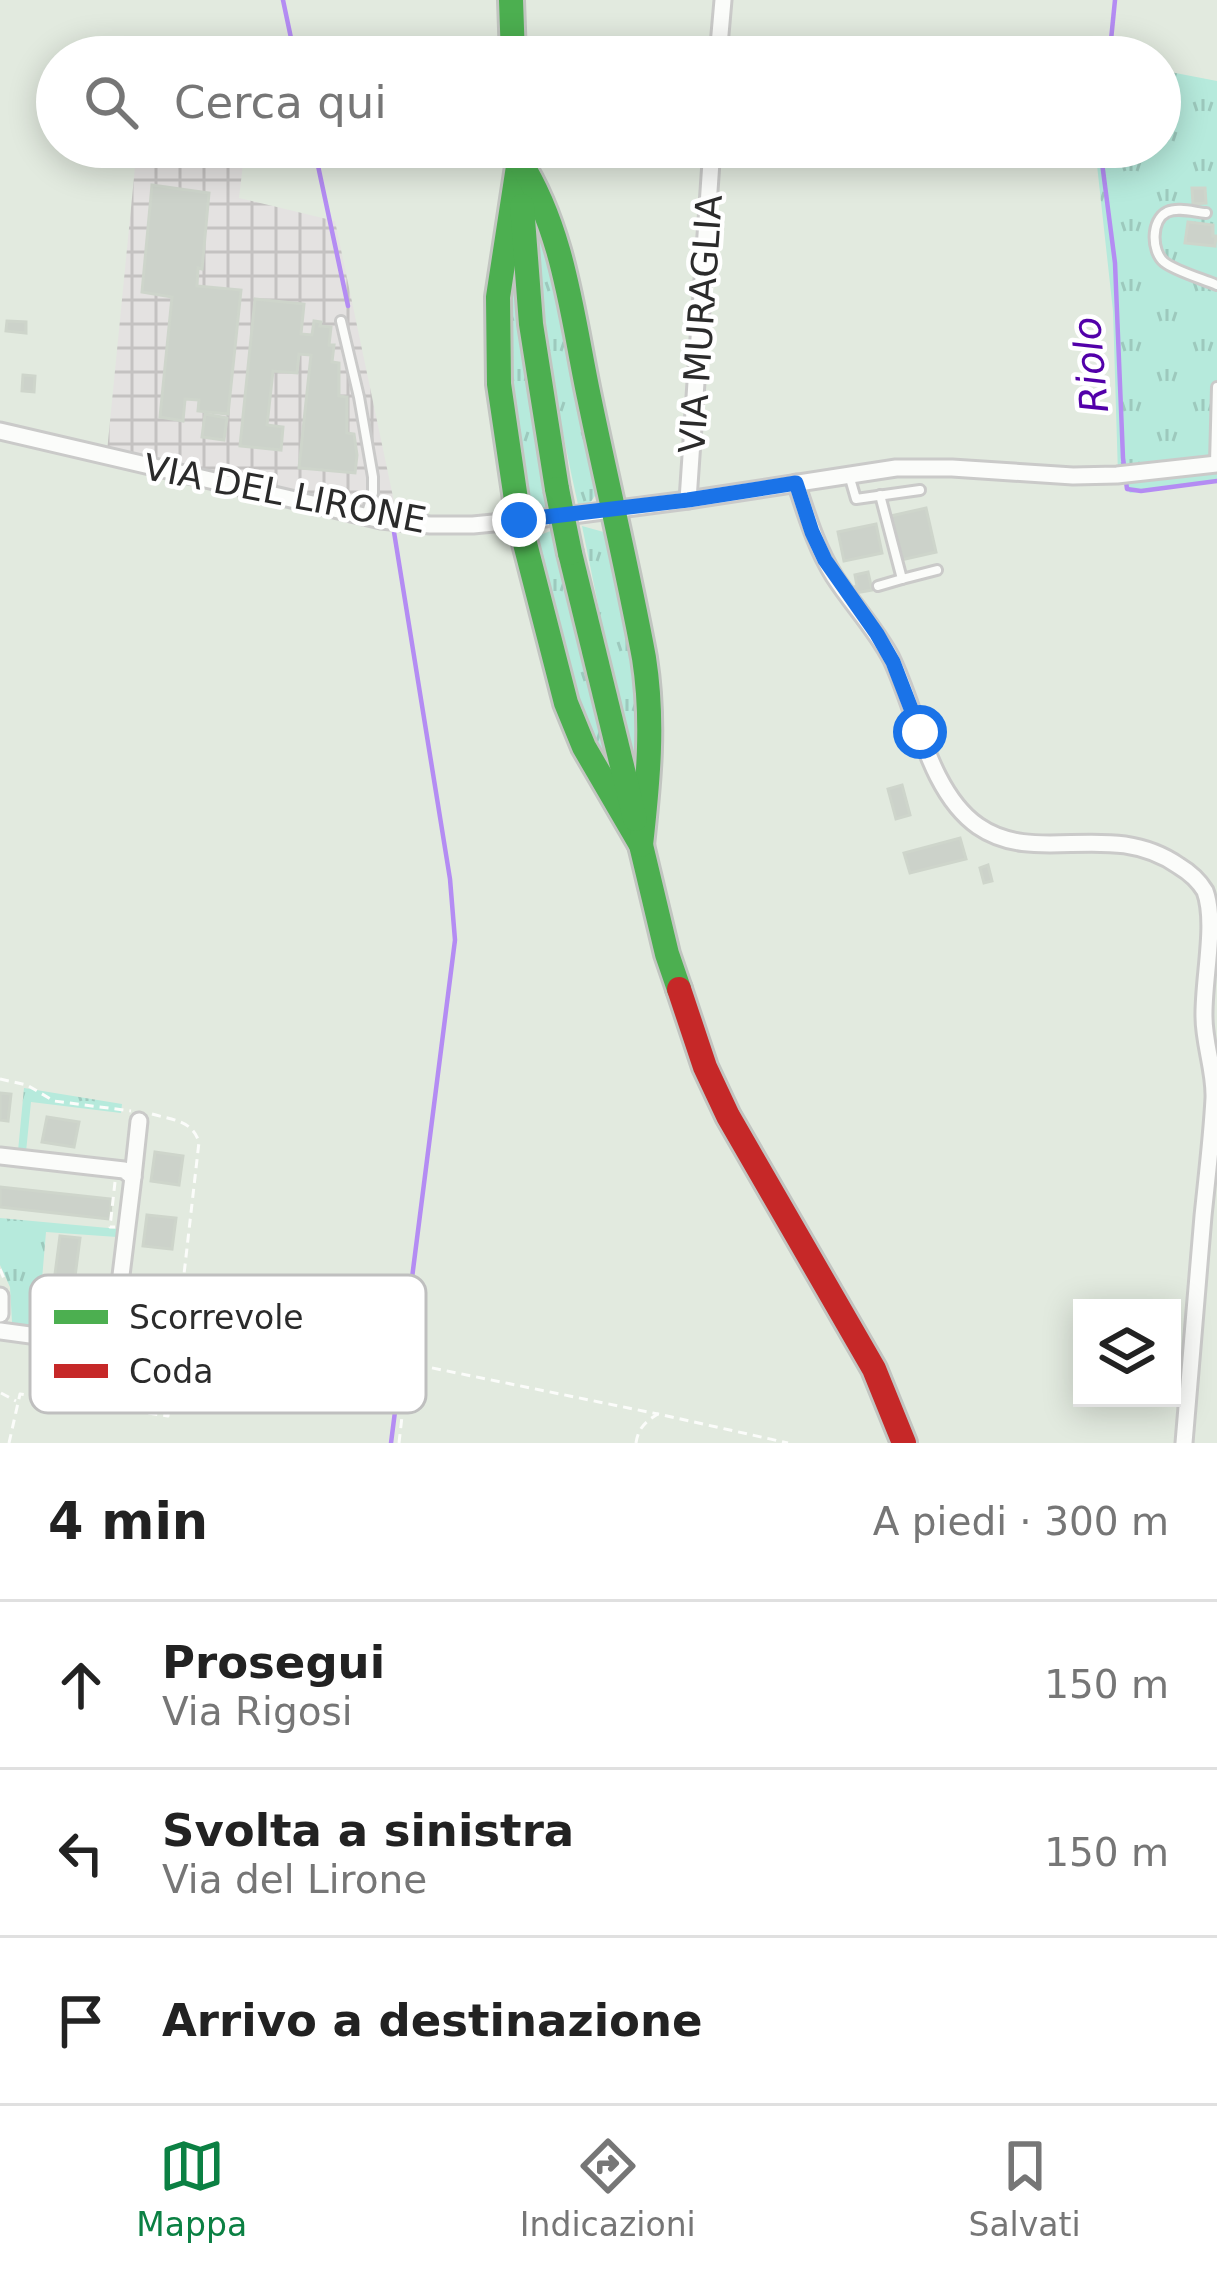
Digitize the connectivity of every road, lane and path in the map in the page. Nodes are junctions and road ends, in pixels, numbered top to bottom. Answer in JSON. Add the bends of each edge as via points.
{"nodes":[{"id":1,"x":512,"y":0,"type":"edge"},
{"id":2,"x":722,"y":0,"type":"edge"},
{"id":3,"x":513,"y":36,"type":"edge"},
{"id":4,"x":719,"y":36,"type":"edge"},
{"id":5,"x":516,"y":168,"type":"edge"},
{"id":6,"x":519,"y":168,"type":"edge"},
{"id":7,"x":527,"y":168,"type":"edge"},
{"id":8,"x":711,"y":168,"type":"edge"},
{"id":9,"x":1206,"y":213,"type":"dead end"},
{"id":10,"x":1217,"y":285,"type":"edge"},
{"id":11,"x":341,"y":322,"type":"dead end"},
{"id":12,"x":1217,"y":387,"type":"edge"},
{"id":13,"x":0,"y":431,"type":"edge"},
{"id":14,"x":1216,"y":464,"type":"edge"},
{"id":15,"x":849,"y":474,"type":"junction"},
{"id":16,"x":796,"y":483,"type":"junction"},
{"id":17,"x":920,"y":490,"type":"dead end"},
{"id":18,"x":880,"y":495,"type":"junction"},
{"id":19,"x":688,"y":500,"type":"junction"},
{"id":20,"x":616,"y":510,"type":"junction"},
{"id":21,"x":365,"y":517,"type":"junction"},
{"id":22,"x":519,"y":520,"type":"junction"},
{"id":23,"x":937,"y":570,"type":"dead end"},
{"id":24,"x":902,"y":580,"type":"junction"},
{"id":25,"x":878,"y":586,"type":"dead end"},
{"id":26,"x":641,"y":844,"type":"junction"},
{"id":27,"x":139,"y":1121,"type":"dead end"},
{"id":28,"x":0,"y":1156,"type":"edge"},
{"id":29,"x":124,"y":1176,"type":"junction"},
{"id":30,"x":128,"y":1228,"type":"junction"},
{"id":31,"x":122,"y":1275,"type":"edge"},
{"id":32,"x":0,"y":1296,"type":"edge"},
{"id":33,"x":0,"y":1314,"type":"edge"},
{"id":34,"x":0,"y":1331,"type":"edge"},
{"id":35,"x":30,"y":1335,"type":"edge"},
{"id":36,"x":426,"y":1368,"type":"edge"},
{"id":37,"x":1,"y":1393,"type":"edge"},
{"id":38,"x":18,"y":1402,"type":"dead end"},
{"id":39,"x":402,"y":1413,"type":"edge"},
{"id":40,"x":658,"y":1414,"type":"junction"},
{"id":41,"x":399,"y":1443,"type":"edge"},
{"id":42,"x":636,"y":1443,"type":"edge"},
{"id":43,"x":788,"y":1443,"type":"edge"},
{"id":44,"x":904,"y":1443,"type":"edge"},
{"id":45,"x":1184,"y":1443,"type":"edge"}],
"edges":[{"from":1,"to":3,"type":"main road"},
{"from":2,"to":4,"type":"street"},
{"from":5,"to":22,"type":"main road","via":[[497,343]]},
{"from":6,"to":26,"type":"main road","bridge":true,"via":[[531,324],[557,490]]},
{"from":7,"to":20,"type":"main road","via":[[545,207]]},
{"from":8,"to":19,"type":"street","name":"VIA MURAGLIA"},
{"from":9,"to":10,"type":"lane","via":[[1164,213],[1154,237],[1166,265]]},
{"from":11,"to":21,"type":"lane","via":[[373,477]]},
{"from":12,"to":14,"type":"lane"},
{"from":13,"to":21,"type":"street","name":"VIA DEL LIRONE"},
{"from":14,"to":15,"type":"street","name":"VIA DEL LIRONE","via":[[1125,474],[926,467]]},
{"from":15,"to":16,"type":"street","name":"VIA DEL LIRONE"},
{"from":15,"to":18,"type":"lane","via":[[856,499]]},
{"from":16,"to":19,"type":"street","name":"VIA DEL LIRONE"},
{"from":16,"to":45,"type":"street","via":[[825,560],[893,662],[963,812],[1010,839],[1145,848],[1190,873],[1208,895],[1204,1016],[1214,1093]]},
{"from":17,"to":18,"type":"lane"},
{"from":18,"to":24,"type":"lane"},
{"from":19,"to":20,"type":"street","name":"VIA DEL LIRONE"},
{"from":20,"to":22,"type":"street","name":"VIA DEL LIRONE"},
{"from":20,"to":26,"type":"main road","via":[[650,704]]},
{"from":21,"to":22,"type":"street","name":"VIA DEL LIRONE","via":[[430,525]]},
{"from":22,"to":26,"type":"main road","via":[[566,703]]},
{"from":23,"to":24,"type":"lane"},
{"from":24,"to":25,"type":"lane"},
{"from":26,"to":44,"type":"main road","via":[[705,1067],[874,1369]]},
{"from":27,"to":29,"type":"street"},
{"from":28,"to":29,"type":"street"},
{"from":29,"to":30,"type":"street"},
{"from":29,"to":30,"type":"path","via":[[110,1227]]},
{"from":30,"to":31,"type":"street"},
{"from":32,"to":33,"type":"street"},
{"from":34,"to":35,"type":"street"},
{"from":36,"to":40,"type":"path"},
{"from":37,"to":38,"type":"path"},
{"from":39,"to":41,"type":"path"},
{"from":40,"to":42,"type":"path"},
{"from":40,"to":43,"type":"path"}]}
